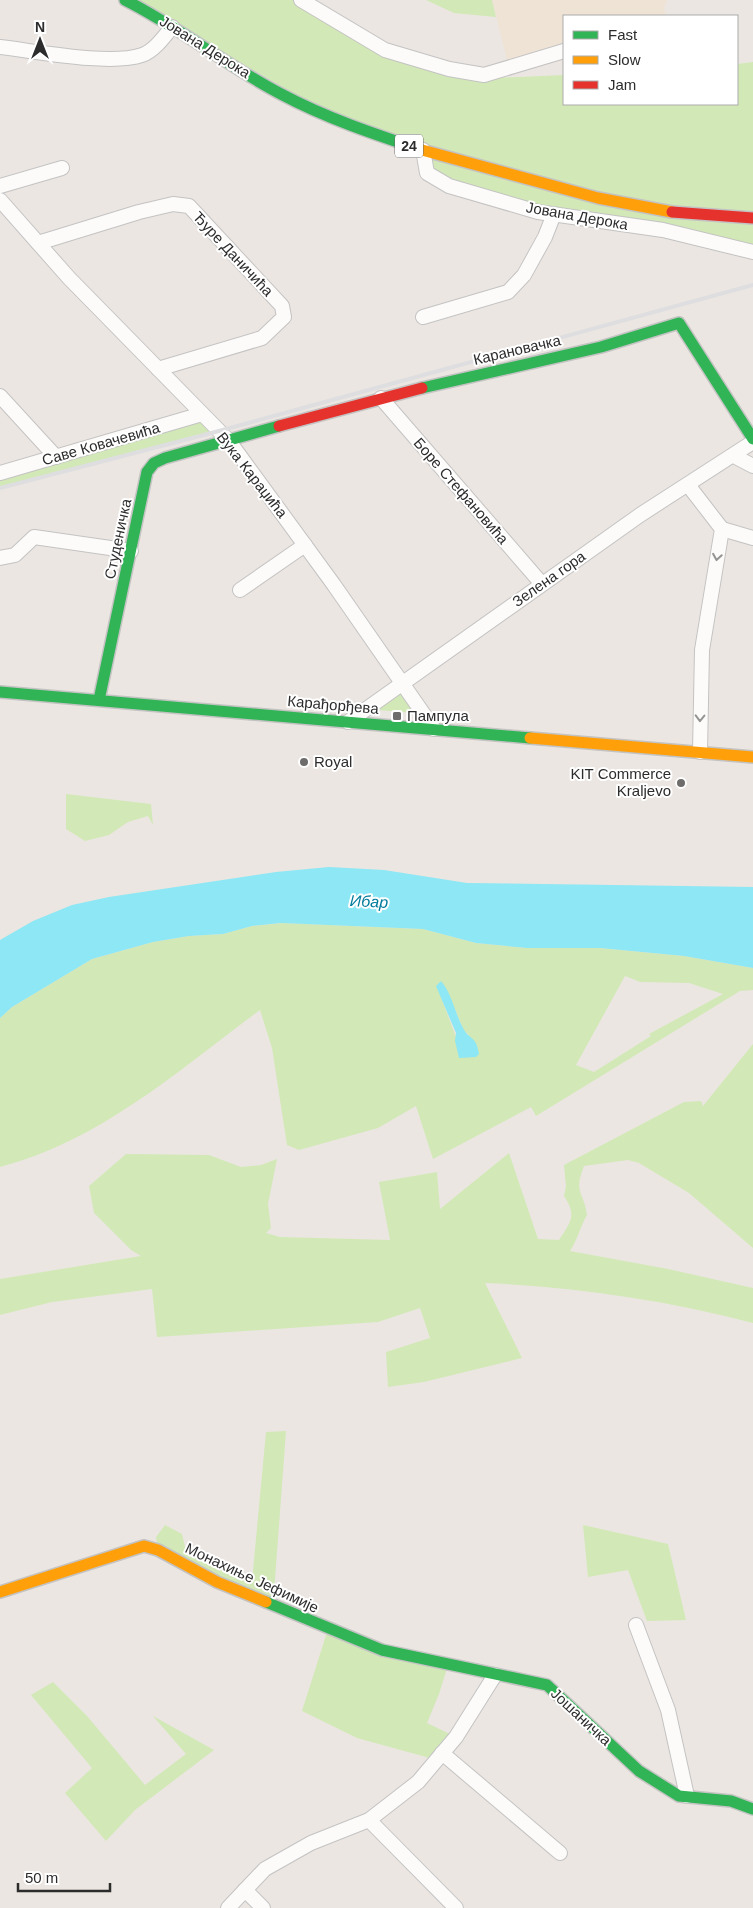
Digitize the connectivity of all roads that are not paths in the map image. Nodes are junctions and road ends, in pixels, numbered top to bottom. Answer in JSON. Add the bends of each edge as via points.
{"nodes":[{"id":1,"x":302,"y":0,"type":"edge"},
{"id":2,"x":130,"y":1,"type":"edge"},
{"id":3,"x":172,"y":27,"type":"junction"},
{"id":4,"x":0,"y":47,"type":"edge"},
{"id":5,"x":563,"y":51,"type":"edge"},
{"id":6,"x":422,"y":150,"type":"junction"},
{"id":7,"x":62,"y":168,"type":"dead end"},
{"id":8,"x":0,"y":186,"type":"edge"},
{"id":9,"x":0,"y":200,"type":"edge"},
{"id":10,"x":554,"y":214,"type":"junction"},
{"id":11,"x":753,"y":218,"type":"edge"},
{"id":12,"x":38,"y":243,"type":"junction"},
{"id":13,"x":753,"y":252,"type":"edge"},
{"id":14,"x":422,"y":317,"type":"dead end"},
{"id":15,"x":158,"y":369,"type":"junction"},
{"id":16,"x":0,"y":396,"type":"edge"},
{"id":17,"x":381,"y":398,"type":"junction"},
{"id":18,"x":202,"y":414,"type":"junction"},
{"id":19,"x":753,"y":440,"type":"edge"},
{"id":20,"x":229,"y":441,"type":"junction"},
{"id":21,"x":56,"y":456,"type":"junction"},
{"id":22,"x":734,"y":456,"type":"junction"},
{"id":23,"x":753,"y":466,"type":"edge"},
{"id":24,"x":0,"y":473,"type":"edge"},
{"id":25,"x":688,"y":485,"type":"junction"},
{"id":26,"x":722,"y":530,"type":"junction"},
{"id":27,"x":753,"y":538,"type":"edge"},
{"id":28,"x":305,"y":545,"type":"junction"},
{"id":29,"x":130,"y":551,"type":"junction"},
{"id":30,"x":0,"y":558,"type":"edge"},
{"id":31,"x":542,"y":584,"type":"junction"},
{"id":32,"x":240,"y":590,"type":"dead end"},
{"id":33,"x":402,"y":684,"type":"junction"},
{"id":34,"x":0,"y":692,"type":"edge"},
{"id":35,"x":99,"y":700,"type":"junction"},
{"id":36,"x":348,"y":722,"type":"junction"},
{"id":37,"x":434,"y":729,"type":"junction"},
{"id":38,"x":700,"y":752,"type":"junction"},
{"id":39,"x":753,"y":757,"type":"edge"},
{"id":40,"x":0,"y":1592,"type":"edge"},
{"id":41,"x":636,"y":1625,"type":"dead end"},
{"id":42,"x":495,"y":1675,"type":"junction"},
{"id":43,"x":442,"y":1753,"type":"junction"},
{"id":44,"x":688,"y":1796,"type":"junction"},
{"id":45,"x":753,"y":1809,"type":"edge"},
{"id":46,"x":369,"y":1820,"type":"junction"},
{"id":47,"x":560,"y":1852,"type":"dead end"},
{"id":48,"x":245,"y":1890,"type":"junction"},
{"id":49,"x":228,"y":1908,"type":"edge"},
{"id":50,"x":263,"y":1908,"type":"edge"},
{"id":51,"x":456,"y":1908,"type":"edge"}],
"edges":[{"from":1,"to":5,"type":"street","via":[[385,50],[449,69],[484,75]]},
{"from":2,"to":3,"type":"street","name":"Јована Дерока","number":"24"},
{"from":3,"to":4,"type":"street","via":[[143,55],[122,60]]},
{"from":3,"to":6,"type":"street","name":"Јована Дерока","number":"24","via":[[297,103],[348,125]]},
{"from":6,"to":10,"type":"street","name":"Јована Дерока","via":[[427,174],[449,186]]},
{"from":6,"to":11,"type":"street","name":"Јована Дерока","number":"24","via":[[614,202],[673,212]]},
{"from":7,"to":8,"type":"street"},
{"from":9,"to":12,"type":"street","name":"Вука Караџића"},
{"from":10,"to":13,"type":"street","name":"Јована Дерока","via":[[663,230]]},
{"from":10,"to":14,"type":"street","via":[[524,275],[508,292]]},
{"from":12,"to":15,"type":"street","name":"Вука Караџића"},
{"from":12,"to":15,"type":"street","name":"Ђуре Даничића","via":[[139,212],[173,204],[189,206],[282,306],[284,317],[262,338]]},
{"from":15,"to":18,"type":"street","name":"Вука Караџића"},
{"from":16,"to":21,"type":"street"},
{"from":17,"to":19,"type":"street","name":"Карановачка","via":[[601,347],[679,323]]},
{"from":17,"to":20,"type":"street","name":"Карановачка"},
{"from":17,"to":31,"type":"street","name":"Боре Стефановића"},
{"from":18,"to":20,"type":"street","name":"Вука Караџића"},
{"from":18,"to":21,"type":"street","name":"Саве Ковачевића"},
{"from":19,"to":22,"type":"street","name":"Зелена гора"},
{"from":20,"to":28,"type":"street","name":"Вука Караџића"},
{"from":20,"to":29,"type":"street","name":"Студеничка","via":[[154,463],[147,472]]},
{"from":21,"to":24,"type":"street","name":"Саве Ковачевића"},
{"from":22,"to":23,"type":"street"},
{"from":22,"to":25,"type":"street","name":"Зелена гора"},
{"from":25,"to":26,"type":"street"},
{"from":25,"to":31,"type":"street","name":"Зелена гора"},
{"from":26,"to":27,"type":"street"},
{"from":26,"to":38,"type":"street","one_way":true,"via":[[702,650]]},
{"from":28,"to":32,"type":"street"},
{"from":28,"to":33,"type":"street","name":"Вука Караџића"},
{"from":29,"to":30,"type":"street","via":[[34,537],[15,555]]},
{"from":29,"to":35,"type":"street","name":"Студеничка"},
{"from":31,"to":33,"type":"street","name":"Зелена гора"},
{"from":33,"to":36,"type":"street","name":"Зелена гора"},
{"from":33,"to":37,"type":"street","name":"Вука Караџића"},
{"from":34,"to":35,"type":"street","name":"Карађорђева"},
{"from":35,"to":36,"type":"street","name":"Карађорђева"},
{"from":36,"to":37,"type":"street","name":"Карађорђева"},
{"from":37,"to":38,"type":"street","name":"Карађорђева"},
{"from":38,"to":39,"type":"street","name":"Карађорђева"},
{"from":40,"to":42,"type":"street","name":"Монахиње Јефимије","via":[[144,1546],[158,1550],[217,1582],[382,1650]]},
{"from":41,"to":44,"type":"street","via":[[668,1710]]},
{"from":42,"to":43,"type":"street","via":[[456,1737]]},
{"from":42,"to":44,"type":"street","name":"Јошаничка","via":[[547,1685],[639,1771],[671,1792]]},
{"from":43,"to":46,"type":"street","via":[[418,1782]]},
{"from":43,"to":47,"type":"street"},
{"from":44,"to":45,"type":"street","name":"Јошаничка","via":[[731,1801]]},
{"from":46,"to":48,"type":"street","via":[[311,1843],[265,1869]]},
{"from":46,"to":51,"type":"street"},
{"from":48,"to":49,"type":"street"},
{"from":48,"to":50,"type":"street"}]}
